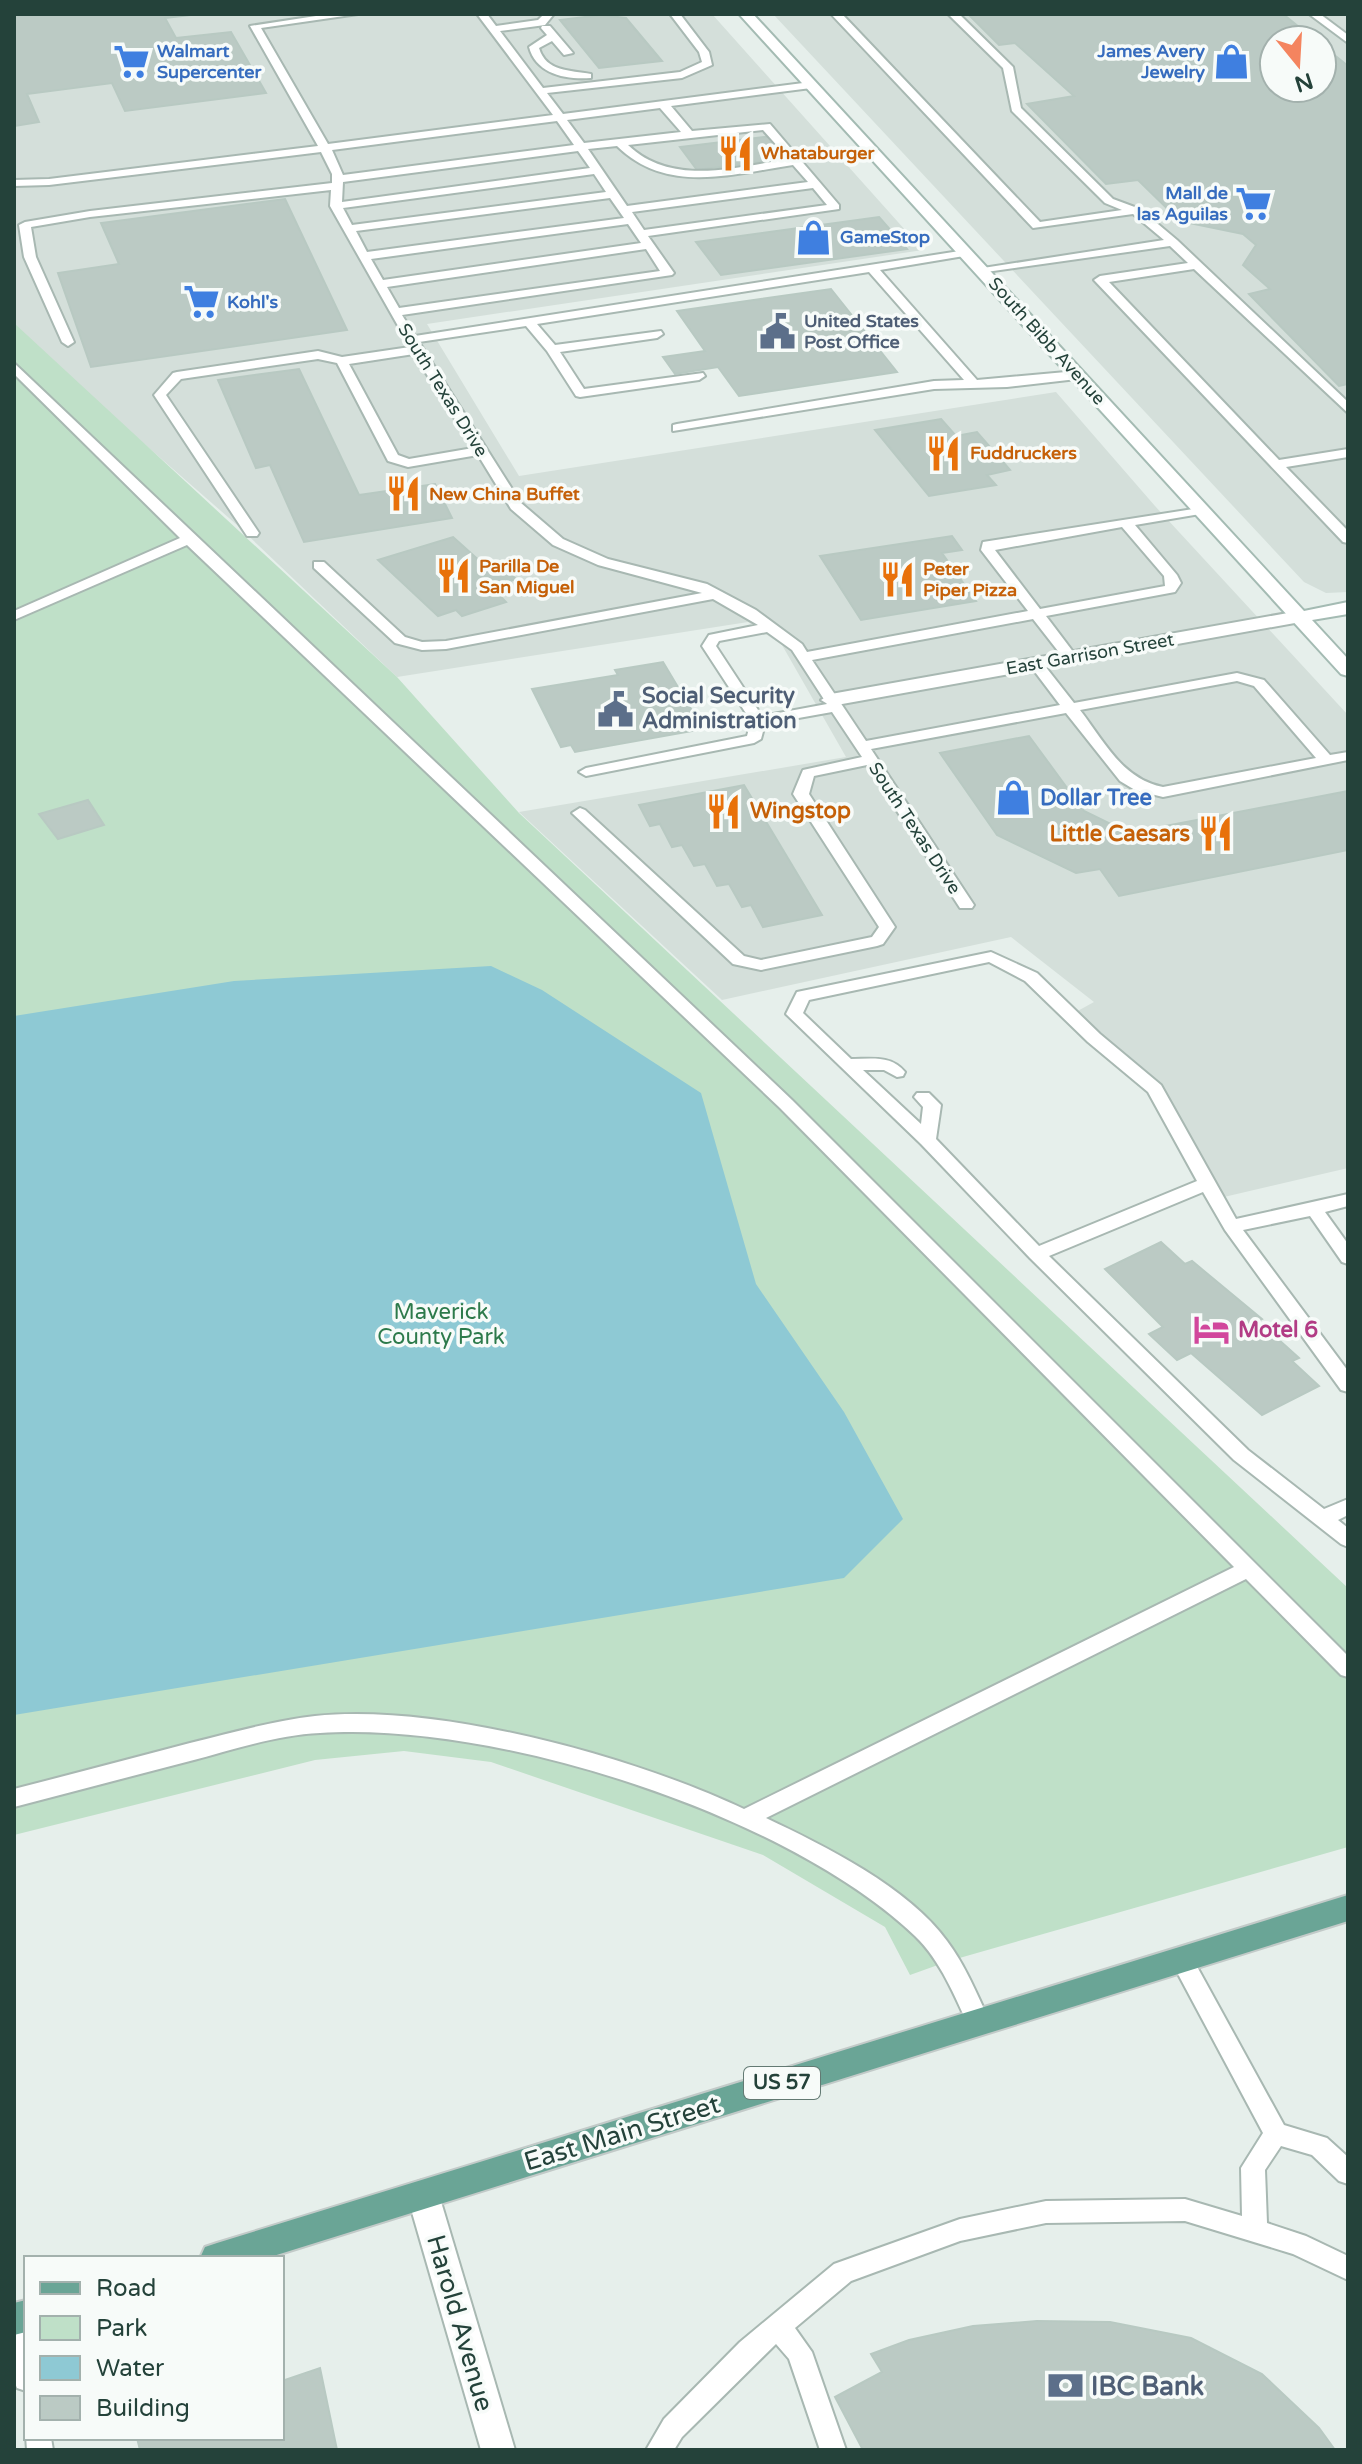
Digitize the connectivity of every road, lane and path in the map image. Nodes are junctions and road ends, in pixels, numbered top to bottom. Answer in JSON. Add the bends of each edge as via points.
{"nodes":[{"id":1,"x":248,"y":14,"type":"edge"},
{"id":2,"x":353,"y":14,"type":"edge"},
{"id":3,"x":482,"y":14,"type":"edge"},
{"id":4,"x":675,"y":14,"type":"edge"},
{"id":5,"x":746,"y":14,"type":"edge"},
{"id":6,"x":836,"y":14,"type":"edge"},
{"id":7,"x":953,"y":14,"type":"edge"},
{"id":8,"x":545,"y":18,"type":"edge"},
{"id":9,"x":255,"y":26,"type":"junction"},
{"id":10,"x":493,"y":29,"type":"junction"},
{"id":11,"x":553,"y":36,"type":"junction"},
{"id":12,"x":590,"y":81,"type":"junction"},
{"id":13,"x":640,"y":81,"type":"junction"},
{"id":14,"x":811,"y":85,"type":"junction"},
{"id":15,"x":540,"y":91,"type":"junction"},
{"id":16,"x":684,"y":101,"type":"junction"},
{"id":17,"x":663,"y":104,"type":"junction"},
{"id":18,"x":560,"y":117,"type":"junction"},
{"id":19,"x":689,"y":135,"type":"junction"},
{"id":20,"x":621,"y":144,"type":"junction"},
{"id":21,"x":580,"y":147,"type":"junction"},
{"id":22,"x":325,"y":148,"type":"junction"},
{"id":23,"x":796,"y":161,"type":"junction"},
{"id":24,"x":596,"y":170,"type":"junction"},
{"id":25,"x":14,"y":183,"type":"edge"},
{"id":26,"x":338,"y":183,"type":"junction"},
{"id":27,"x":816,"y":184,"type":"junction"},
{"id":28,"x":613,"y":194,"type":"junction"},
{"id":29,"x":336,"y":206,"type":"junction"},
{"id":30,"x":1136,"y":211,"type":"junction"},
{"id":31,"x":628,"y":215,"type":"junction"},
{"id":32,"x":349,"y":229,"type":"junction"},
{"id":33,"x":641,"y":234,"type":"junction"},
{"id":34,"x":1173,"y":242,"type":"junction"},
{"id":35,"x":649,"y":245,"type":"junction"},
{"id":36,"x":966,"y":253,"type":"junction"},
{"id":37,"x":364,"y":256,"type":"junction"},
{"id":38,"x":1197,"y":265,"type":"junction"},
{"id":39,"x":872,"y":268,"type":"junction"},
{"id":40,"x":983,"y":271,"type":"junction"},
{"id":41,"x":380,"y":284,"type":"junction"},
{"id":42,"x":395,"y":312,"type":"junction"},
{"id":43,"x":528,"y":320,"type":"junction"},
{"id":44,"x":657,"y":334,"type":"dead end"},
{"id":45,"x":68,"y":342,"type":"dead end"},
{"id":46,"x":414,"y":345,"type":"junction"},
{"id":47,"x":552,"y":349,"type":"junction"},
{"id":48,"x":342,"y":361,"type":"junction"},
{"id":49,"x":14,"y":367,"type":"edge"},
{"id":50,"x":1077,"y":375,"type":"junction"},
{"id":51,"x":699,"y":376,"type":"dead end"},
{"id":52,"x":973,"y":383,"type":"junction"},
{"id":53,"x":1345,"y":404,"type":"edge"},
{"id":54,"x":677,"y":428,"type":"dead end"},
{"id":55,"x":481,"y":451,"type":"junction"},
{"id":56,"x":1348,"y":453,"type":"edge"},
{"id":57,"x":1277,"y":464,"type":"junction"},
{"id":58,"x":1201,"y":510,"type":"junction"},
{"id":59,"x":1125,"y":522,"type":"junction"},
{"id":60,"x":252,"y":533,"type":"dead end"},
{"id":61,"x":189,"y":539,"type":"junction"},
{"id":62,"x":1348,"y":539,"type":"edge"},
{"id":63,"x":319,"y":565,"type":"dead end"},
{"id":64,"x":716,"y":594,"type":"junction"},
{"id":65,"x":1348,"y":608,"type":"edge"},
{"id":66,"x":14,"y":616,"type":"edge"},
{"id":67,"x":1037,"y":616,"type":"junction"},
{"id":68,"x":1299,"y":617,"type":"junction"},
{"id":69,"x":770,"y":627,"type":"junction"},
{"id":70,"x":803,"y":657,"type":"junction"},
{"id":71,"x":1070,"y":657,"type":"junction"},
{"id":72,"x":1036,"y":664,"type":"junction"},
{"id":73,"x":1348,"y":670,"type":"edge"},
{"id":74,"x":834,"y":703,"type":"junction"},
{"id":75,"x":1070,"y":707,"type":"junction"},
{"id":76,"x":758,"y":721,"type":"junction"},
{"id":77,"x":866,"y":753,"type":"junction"},
{"id":78,"x":1348,"y":756,"type":"edge"},
{"id":79,"x":1326,"y":760,"type":"junction"},
{"id":80,"x":586,"y":772,"type":"dead end"},
{"id":81,"x":580,"y":813,"type":"dead end"},
{"id":82,"x":966,"y":905,"type":"dead end"},
{"id":83,"x":845,"y":1064,"type":"junction"},
{"id":84,"x":897,"y":1072,"type":"dead end"},
{"id":85,"x":923,"y":1097,"type":"dead end"},
{"id":86,"x":927,"y":1140,"type":"junction"},
{"id":87,"x":1207,"y":1184,"type":"junction"},
{"id":88,"x":1348,"y":1200,"type":"edge"},
{"id":89,"x":1314,"y":1209,"type":"junction"},
{"id":90,"x":1231,"y":1226,"type":"junction"},
{"id":91,"x":1036,"y":1254,"type":"junction"},
{"id":92,"x":1348,"y":1258,"type":"edge"},
{"id":93,"x":1348,"y":1385,"type":"edge"},
{"id":94,"x":1348,"y":1506,"type":"edge"},
{"id":95,"x":1323,"y":1519,"type":"junction"},
{"id":96,"x":1348,"y":1539,"type":"edge"},
{"id":97,"x":1247,"y":1570,"type":"junction"},
{"id":98,"x":1348,"y":1669,"type":"edge"},
{"id":99,"x":14,"y":1798,"type":"edge"},
{"id":100,"x":746,"y":1818,"type":"junction"},
{"id":101,"x":1348,"y":1908,"type":"edge"},
{"id":102,"x":1181,"y":1959,"type":"junction"},
{"id":103,"x":978,"y":2022,"type":"junction"},
{"id":104,"x":1276,"y":2134,"type":"junction"},
{"id":105,"x":1348,"y":2173,"type":"edge"},
{"id":106,"x":423,"y":2195,"type":"junction"},
{"id":107,"x":1255,"y":2231,"type":"junction"},
{"id":108,"x":224,"y":2256,"type":"edge"},
{"id":109,"x":1348,"y":2268,"type":"edge"},
{"id":110,"x":14,"y":2319,"type":"edge"},
{"id":111,"x":778,"y":2327,"type":"junction"},
{"id":112,"x":24,"y":2369,"type":"edge"},
{"id":113,"x":498,"y":2450,"type":"edge"},
{"id":114,"x":659,"y":2450,"type":"edge"},
{"id":115,"x":833,"y":2450,"type":"edge"}],
"edges":[{"from":1,"to":9,"type":"lane"},
{"from":2,"to":9,"type":"lane"},
{"from":3,"to":10,"type":"lane"},
{"from":4,"to":13,"type":"lane","via":[[708,63],[682,75]]},
{"from":5,"to":14,"type":"main road","name":"South Bibb Avenue"},
{"from":6,"to":30,"type":"lane","via":[[1037,226]]},
{"from":7,"to":30,"type":"lane","via":[[1008,67],[1016,109],[1109,201]]},
{"from":8,"to":10,"type":"lane"},
{"from":8,"to":11,"type":"lane"},
{"from":9,"to":22,"type":"lane"},
{"from":10,"to":15,"type":"lane"},
{"from":11,"to":12,"type":"lane"},
{"from":11,"to":12,"type":"lane","via":[[534,47],[535,57],[547,69]]},
{"from":12,"to":13,"type":"lane"},
{"from":12,"to":15,"type":"lane"},
{"from":13,"to":16,"type":"lane","via":[[647,89]]},
{"from":14,"to":16,"type":"lane"},
{"from":14,"to":36,"type":"main road","name":"South Bibb Avenue"},
{"from":15,"to":18,"type":"lane"},
{"from":16,"to":17,"type":"lane"},
{"from":17,"to":18,"type":"lane"},
{"from":17,"to":19,"type":"lane"},
{"from":18,"to":21,"type":"lane"},
{"from":18,"to":22,"type":"lane"},
{"from":19,"to":20,"type":"lane"},
{"from":19,"to":23,"type":"lane","via":[[766,126]]},
{"from":20,"to":21,"type":"lane"},
{"from":20,"to":23,"type":"lane","via":[[640,165],[671,174]]},
{"from":21,"to":24,"type":"lane"},
{"from":21,"to":26,"type":"lane"},
{"from":22,"to":25,"type":"lane"},
{"from":22,"to":26,"type":"lane"},
{"from":23,"to":27,"type":"lane"},
{"from":24,"to":28,"type":"lane"},
{"from":24,"to":29,"type":"lane"},
{"from":26,"to":29,"type":"lane"},
{"from":26,"to":45,"type":"lane","via":[[25,225],[30,257]]},
{"from":27,"to":31,"type":"lane"},
{"from":27,"to":33,"type":"lane","via":[[835,207]]},
{"from":28,"to":31,"type":"lane"},
{"from":28,"to":32,"type":"lane"},
{"from":29,"to":32,"type":"lane","name":"South Texas Drive"},
{"from":30,"to":34,"type":"lane"},
{"from":31,"to":33,"type":"lane"},
{"from":31,"to":37,"type":"lane"},
{"from":32,"to":37,"type":"lane","name":"South Texas Drive"},
{"from":33,"to":35,"type":"lane"},
{"from":34,"to":38,"type":"lane"},
{"from":34,"to":40,"type":"lane"},
{"from":35,"to":41,"type":"lane"},
{"from":35,"to":42,"type":"lane","via":[[668,273]]},
{"from":36,"to":39,"type":"lane"},
{"from":36,"to":40,"type":"main road","name":"South Bibb Avenue"},
{"from":37,"to":41,"type":"lane","name":"South Texas Drive"},
{"from":38,"to":53,"type":"lane"},
{"from":38,"to":57,"type":"lane","via":[[1100,280]]},
{"from":39,"to":43,"type":"lane"},
{"from":39,"to":52,"type":"lane"},
{"from":40,"to":50,"type":"main road","name":"South Bibb Avenue"},
{"from":41,"to":42,"type":"lane","name":"South Texas Drive"},
{"from":42,"to":46,"type":"lane","name":"South Texas Drive"},
{"from":43,"to":46,"type":"lane"},
{"from":43,"to":47,"type":"lane"},
{"from":44,"to":47,"type":"lane"},
{"from":46,"to":48,"type":"lane"},
{"from":46,"to":55,"type":"lane","name":"South Texas Drive"},
{"from":47,"to":51,"type":"lane","via":[[580,393]]},
{"from":48,"to":55,"type":"lane","via":[[393,458],[408,463]]},
{"from":48,"to":60,"type":"lane","via":[[318,355],[177,376],[160,395]]},
{"from":49,"to":61,"type":"lane"},
{"from":50,"to":52,"type":"lane"},
{"from":50,"to":58,"type":"main road","name":"South Bibb Avenue"},
{"from":52,"to":54,"type":"lane"},
{"from":55,"to":64,"type":"lane","name":"South Texas Drive","via":[[516,506],[558,542],[603,562]]},
{"from":56,"to":57,"type":"lane"},
{"from":57,"to":62,"type":"lane"},
{"from":58,"to":59,"type":"lane"},
{"from":58,"to":68,"type":"main road","name":"South Bibb Avenue"},
{"from":59,"to":67,"type":"lane","via":[[1170,575],[1170,589]]},
{"from":59,"to":67,"type":"lane","via":[[988,545]]},
{"from":61,"to":66,"type":"lane"},
{"from":61,"to":97,"type":"lane","via":[[786,1104]]},
{"from":63,"to":64,"type":"lane","via":[[400,640],[422,646]]},
{"from":64,"to":69,"type":"lane","name":"South Texas Drive"},
{"from":65,"to":68,"type":"main road","name":"East Garrison Street"},
{"from":67,"to":70,"type":"lane"},
{"from":67,"to":71,"type":"lane"},
{"from":68,"to":71,"type":"main road","name":"East Garrison Street"},
{"from":68,"to":73,"type":"main road","name":"South Bibb Avenue"},
{"from":69,"to":70,"type":"lane","name":"South Texas Drive"},
{"from":69,"to":76,"type":"lane","via":[[714,638],[709,646]]},
{"from":70,"to":74,"type":"lane","name":"South Texas Drive"},
{"from":71,"to":72,"type":"main road","name":"East Garrison Street"},
{"from":72,"to":74,"type":"main road","name":"East Garrison Street"},
{"from":72,"to":75,"type":"lane"},
{"from":74,"to":76,"type":"lane"},
{"from":74,"to":77,"type":"lane","name":"South Texas Drive"},
{"from":75,"to":77,"type":"lane"},
{"from":75,"to":79,"type":"lane","via":[[1249,679],[1259,683]]},
{"from":75,"to":79,"type":"lane","via":[[1125,778],[1163,792]]},
{"from":76,"to":80,"type":"lane","via":[[754,739]]},
{"from":77,"to":81,"type":"lane","via":[[808,773],[801,794],[887,927],[877,941],[761,965],[739,960]]},
{"from":77,"to":82,"type":"lane","name":"South Texas Drive"},
{"from":78,"to":79,"type":"lane"},
{"from":83,"to":84,"type":"lane","via":[[888,1065]]},
{"from":83,"to":86,"type":"lane"},
{"from":83,"to":87,"type":"lane","via":[[794,1014],[803,996],[991,957],[1031,977],[1155,1089]]},
{"from":85,"to":86,"type":"lane","via":[[932,1105]]},
{"from":86,"to":91,"type":"lane"},
{"from":87,"to":90,"type":"lane"},
{"from":87,"to":91,"type":"lane"},
{"from":88,"to":89,"type":"lane"},
{"from":89,"to":90,"type":"lane"},
{"from":89,"to":92,"type":"lane"},
{"from":90,"to":93,"type":"lane"},
{"from":91,"to":95,"type":"lane","via":[[1241,1455]]},
{"from":94,"to":95,"type":"lane"},
{"from":95,"to":96,"type":"lane"},
{"from":97,"to":98,"type":"lane"},
{"from":97,"to":100,"type":"lane"},
{"from":99,"to":100,"type":"lane","via":[[251,1737],[320,1724],[403,1723],[504,1739],[617,1771]]},
{"from":100,"to":103,"type":"lane","via":[[851,1873],[923,1929],[949,1961]]},
{"from":101,"to":102,"type":"main road","name":"East Main Street","number":"US 57"},
{"from":102,"to":103,"type":"main road","name":"East Main Street","number":"US 57"},
{"from":102,"to":104,"type":"lane"},
{"from":103,"to":106,"type":"main road","name":"East Main Street","number":"US 57"},
{"from":104,"to":105,"type":"lane","via":[[1319,2146]]},
{"from":104,"to":107,"type":"lane","via":[[1253,2168]]},
{"from":106,"to":108,"type":"main road","name":"East Main Street","number":"US 57"},
{"from":106,"to":113,"type":"main road","name":"Harold Avenue"},
{"from":107,"to":109,"type":"lane"},
{"from":107,"to":111,"type":"lane","via":[[1185,2210],[1046,2212],[960,2230],[843,2272]]},
{"from":110,"to":112,"type":"lane"},
{"from":111,"to":114,"type":"lane","via":[[673,2428]]},
{"from":111,"to":115,"type":"lane","via":[[799,2352]]}]}
